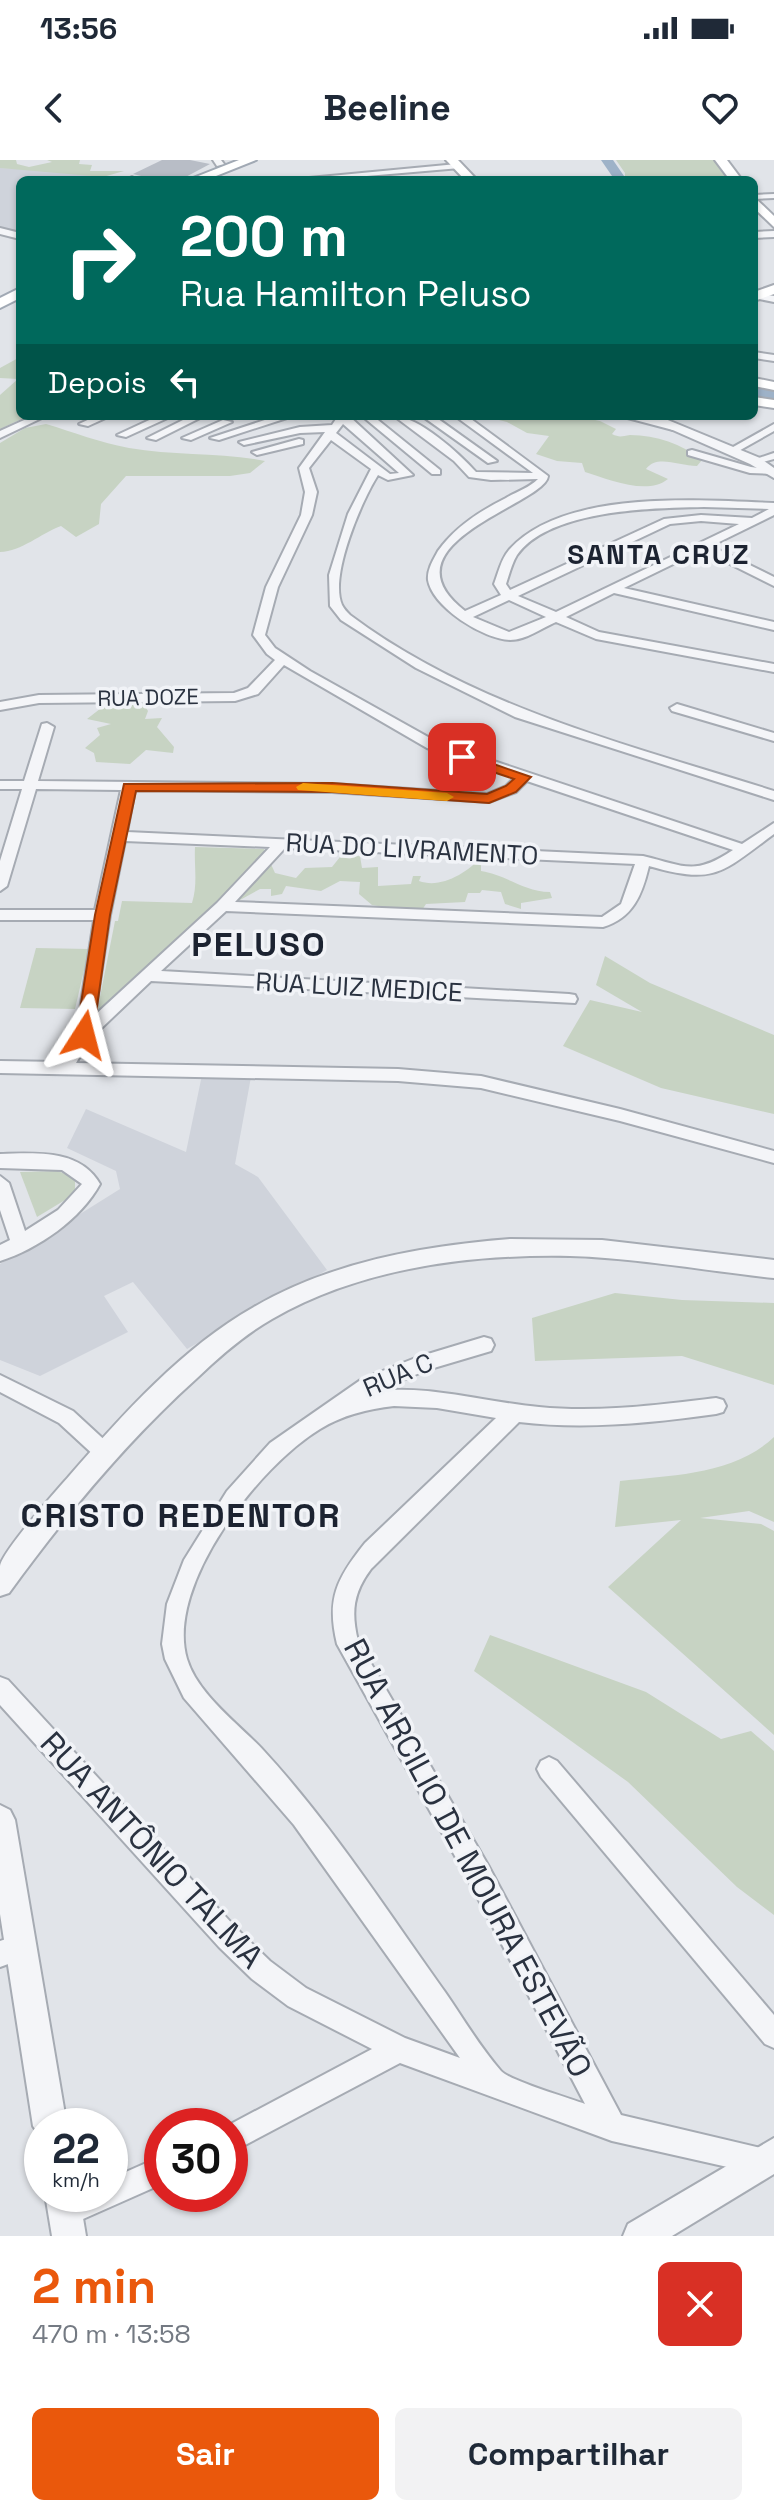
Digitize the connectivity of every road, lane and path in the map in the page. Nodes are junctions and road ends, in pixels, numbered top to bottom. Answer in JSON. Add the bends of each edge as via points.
{"nodes":[{"id":1,"x":238,"y":161,"type":"edge"},
{"id":2,"x":455,"y":163,"type":"edge"},
{"id":3,"x":337,"y":168,"type":"dead end"},
{"id":4,"x":194,"y":176,"type":"edge"},
{"id":5,"x":203,"y":176,"type":"edge"},
{"id":6,"x":343,"y":176,"type":"edge"},
{"id":7,"x":360,"y":176,"type":"edge"},
{"id":8,"x":758,"y":204,"type":"edge"},
{"id":9,"x":774,"y":223,"type":"edge"},
{"id":10,"x":32,"y":420,"type":"edge"},
{"id":11,"x":94,"y":420,"type":"edge"},
{"id":12,"x":158,"y":420,"type":"edge"},
{"id":13,"x":190,"y":420,"type":"edge"},
{"id":14,"x":234,"y":420,"type":"edge"},
{"id":15,"x":275,"y":420,"type":"edge"},
{"id":16,"x":372,"y":420,"type":"edge"},
{"id":17,"x":404,"y":420,"type":"edge"},
{"id":18,"x":433,"y":420,"type":"edge"},
{"id":19,"x":466,"y":420,"type":"edge"},
{"id":20,"x":642,"y":420,"type":"edge"},
{"id":21,"x":656,"y":420,"type":"edge"},
{"id":22,"x":84,"y":424,"type":"dead end"},
{"id":23,"x":335,"y":426,"type":"edge"},
{"id":24,"x":673,"y":427,"type":"junction"},
{"id":25,"x":774,"y":427,"type":"edge"},
{"id":26,"x":0,"y":435,"type":"edge"},
{"id":27,"x":122,"y":435,"type":"dead end"},
{"id":28,"x":152,"y":438,"type":"dead end"},
{"id":29,"x":187,"y":438,"type":"dead end"},
{"id":30,"x":215,"y":438,"type":"dead end"},
{"id":31,"x":244,"y":442,"type":"dead end"},
{"id":32,"x":731,"y":451,"type":"junction"},
{"id":33,"x":314,"y":453,"type":"junction"},
{"id":34,"x":692,"y":453,"type":"dead end"},
{"id":35,"x":774,"y":456,"type":"edge"},
{"id":36,"x":492,"y":461,"type":"dead end"},
{"id":37,"x":755,"y":461,"type":"junction"},
{"id":38,"x":377,"y":468,"type":"junction"},
{"id":39,"x":436,"y":472,"type":"dead end"},
{"id":40,"x":772,"y":473,"type":"edge"},
{"id":41,"x":543,"y":476,"type":"junction"},
{"id":42,"x":774,"y":509,"type":"edge"},
{"id":43,"x":756,"y":521,"type":"junction"},
{"id":44,"x":703,"y":546,"type":"junction"},
{"id":45,"x":774,"y":582,"type":"edge"},
{"id":46,"x":612,"y":589,"type":"junction"},
{"id":47,"x":507,"y":595,"type":"junction"},
{"id":48,"x":465,"y":616,"type":"junction"},
{"id":49,"x":556,"y":617,"type":"junction"},
{"id":50,"x":774,"y":626,"type":"edge"},
{"id":51,"x":282,"y":660,"type":"junction"},
{"id":52,"x":774,"y":668,"type":"edge"},
{"id":53,"x":0,"y":706,"type":"edge"},
{"id":54,"x":677,"y":708,"type":"dead end"},
{"id":55,"x":47,"y":727,"type":"dead end"},
{"id":56,"x":774,"y":737,"type":"edge"},
{"id":57,"x":524,"y":777,"type":"junction"},
{"id":58,"x":0,"y":785,"type":"edge"},
{"id":59,"x":29,"y":786,"type":"junction"},
{"id":60,"x":129,"y":787,"type":"junction"},
{"id":61,"x":774,"y":796,"type":"edge"},
{"id":62,"x":774,"y":827,"type":"edge"},
{"id":63,"x":119,"y":836,"type":"junction"},
{"id":64,"x":282,"y":843,"type":"junction"},
{"id":65,"x":744,"y":849,"type":"junction"},
{"id":66,"x":643,"y":860,"type":"junction"},
{"id":67,"x":0,"y":886,"type":"edge"},
{"id":68,"x":222,"y":906,"type":"junction"},
{"id":69,"x":0,"y":915,"type":"edge"},
{"id":70,"x":102,"y":915,"type":"junction"},
{"id":71,"x":149,"y":976,"type":"junction"},
{"id":72,"x":569,"y":999,"type":"dead end"},
{"id":73,"x":84,"y":1035,"type":"junction"},
{"id":74,"x":0,"y":1067,"type":"edge"},
{"id":75,"x":64,"y":1069,"type":"junction"},
{"id":76,"x":774,"y":1157,"type":"edge"},
{"id":77,"x":0,"y":1161,"type":"edge"},
{"id":78,"x":0,"y":1183,"type":"edge"},
{"id":79,"x":20,"y":1243,"type":"junction"},
{"id":80,"x":0,"y":1254,"type":"edge"},
{"id":81,"x":774,"y":1269,"type":"edge"},
{"id":82,"x":484,"y":1345,"type":"dead end"},
{"id":83,"x":0,"y":1383,"type":"edge"},
{"id":84,"x":716,"y":1406,"type":"dead end"},
{"id":85,"x":514,"y":1414,"type":"junction"},
{"id":86,"x":319,"y":1419,"type":"junction"},
{"id":87,"x":104,"y":1452,"type":"junction"},
{"id":88,"x":0,"y":1584,"type":"edge"},
{"id":89,"x":0,"y":1688,"type":"edge"},
{"id":90,"x":549,"y":1769,"type":"dead end"},
{"id":91,"x":0,"y":1820,"type":"edge"},
{"id":92,"x":10,"y":1951,"type":"edge"},
{"id":93,"x":774,"y":2035,"type":"edge"},
{"id":94,"x":399,"y":2049,"type":"junction"},
{"id":95,"x":496,"y":2086,"type":"junction"},
{"id":96,"x":46,"y":2108,"type":"edge"},
{"id":97,"x":612,"y":2127,"type":"junction"},
{"id":98,"x":248,"y":2129,"type":"edge"},
{"id":99,"x":768,"y":2158,"type":"edge"},
{"id":100,"x":640,"y":2236,"type":"edge"}],
"edges":[{"from":1,"to":4,"type":"main road"},
{"from":1,"to":5,"type":"main road"},
{"from":2,"to":7,"type":"street"},
{"from":3,"to":6,"type":"street"},
{"from":8,"to":9,"type":"main road"},
{"from":10,"to":26,"type":"street"},
{"from":11,"to":22,"type":"street"},
{"from":12,"to":27,"type":"street"},
{"from":13,"to":28,"type":"street"},
{"from":14,"to":29,"type":"street"},
{"from":15,"to":30,"type":"street"},
{"from":16,"to":39,"type":"street"},
{"from":17,"to":41,"type":"street","via":[[473,475]]},
{"from":18,"to":36,"type":"street"},
{"from":19,"to":41,"type":"street"},
{"from":20,"to":24,"type":"street"},
{"from":21,"to":24,"type":"street"},
{"from":23,"to":31,"type":"street"},
{"from":23,"to":33,"type":"street"},
{"from":23,"to":33,"type":"street","via":[[261,456]]},
{"from":23,"to":38,"type":"street"},
{"from":23,"to":38,"type":"street","via":[[408,473],[390,478]]},
{"from":24,"to":32,"type":"street"},
{"from":25,"to":32,"type":"street"},
{"from":32,"to":37,"type":"street"},
{"from":33,"to":51,"type":"street","via":[[304,468],[311,488],[307,509],[265,606],[259,635]]},
{"from":34,"to":40,"type":"street"},
{"from":35,"to":37,"type":"street"},
{"from":37,"to":40,"type":"street"},
{"from":38,"to":61,"type":"street","via":[[364,487],[337,559],[336,606],[353,623],[520,714]]},
{"from":41,"to":48,"type":"street","via":[[539,485],[469,526],[438,561],[432,580],[436,590]]},
{"from":42,"to":43,"type":"street"},
{"from":42,"to":47,"type":"street","via":[[642,507],[559,523],[535,532],[511,553],[500,584]]},
{"from":43,"to":44,"type":"street"},
{"from":43,"to":47,"type":"street","via":[[668,521]]},
{"from":44,"to":45,"type":"street"},
{"from":44,"to":46,"type":"street"},
{"from":46,"to":49,"type":"street"},
{"from":46,"to":50,"type":"street"},
{"from":47,"to":48,"type":"street"},
{"from":47,"to":49,"type":"street"},
{"from":48,"to":49,"type":"street","via":[[514,636]]},
{"from":49,"to":52,"type":"street","via":[[624,642]]},
{"from":51,"to":53,"type":"street","name":"RUA DOZE","via":[[253,691],[235,697],[39,699]]},
{"from":51,"to":57,"type":"street","via":[[432,745]]},
{"from":54,"to":56,"type":"street"},
{"from":55,"to":59,"type":"street"},
{"from":57,"to":60,"type":"street","via":[[489,798],[332,788]]},
{"from":57,"to":65,"type":"street"},
{"from":58,"to":59,"type":"street"},
{"from":59,"to":60,"type":"street"},
{"from":59,"to":67,"type":"street"},
{"from":60,"to":63,"type":"street"},
{"from":62,"to":65,"type":"street"},
{"from":63,"to":64,"type":"street","name":"RUA DO LIVRAMENTO"},
{"from":63,"to":70,"type":"street"},
{"from":64,"to":66,"type":"street","name":"RUA DO LIVRAMENTO"},
{"from":64,"to":68,"type":"street"},
{"from":65,"to":66,"type":"street","name":"RUA DO LIVRAMENTO","via":[[703,874]]},
{"from":66,"to":68,"type":"street","via":[[629,904],[603,922]]},
{"from":68,"to":71,"type":"street"},
{"from":69,"to":70,"type":"street"},
{"from":70,"to":73,"type":"street"},
{"from":71,"to":72,"type":"street","name":"RUA LUIZ MEDICE"},
{"from":71,"to":73,"type":"street"},
{"from":73,"to":75,"type":"street"},
{"from":74,"to":75,"type":"street"},
{"from":75,"to":76,"type":"street","via":[[398,1075],[481,1082]]},
{"from":77,"to":79,"type":"street","via":[[63,1164],[83,1172],[91,1184],[76,1205]]},
{"from":78,"to":79,"type":"street"},
{"from":79,"to":80,"type":"street"},
{"from":81,"to":87,"type":"street","via":[[549,1247],[483,1250],[363,1273],[303,1294],[246,1325],[175,1382]]},
{"from":82,"to":86,"type":"street","name":"RUA C","via":[[382,1376]]},
{"from":83,"to":87,"type":"street","via":[[66,1417]]},
{"from":84,"to":85,"type":"street","via":[[588,1418]]},
{"from":85,"to":86,"type":"street","via":[[406,1396],[368,1401]]},
{"from":85,"to":97,"type":"street","name":"RUA ARCILIO DE MOURA ESTEVÃO","via":[[359,1566],[342,1598],[341,1620],[348,1644],[450,1822]]},
{"from":86,"to":95,"type":"street","via":[[248,1479],[212,1530],[186,1577],[173,1646],[181,1673],[208,1710],[330,1852]]},
{"from":87,"to":88,"type":"street"},
{"from":89,"to":94,"type":"street","name":"RUA ANTÔNIO TALMA","via":[[261,1970],[297,1997]]},
{"from":90,"to":93,"type":"street"},
{"from":91,"to":92,"type":"street"},
{"from":92,"to":96,"type":"street"},
{"from":94,"to":95,"type":"street","name":"RUA ANTÔNIO TALMA"},
{"from":94,"to":98,"type":"street"},
{"from":95,"to":97,"type":"street","name":"RUA ANTÔNIO TALMA"},
{"from":97,"to":99,"type":"street","name":"RUA ANTÔNIO TALMA"},
{"from":99,"to":100,"type":"street"}]}
